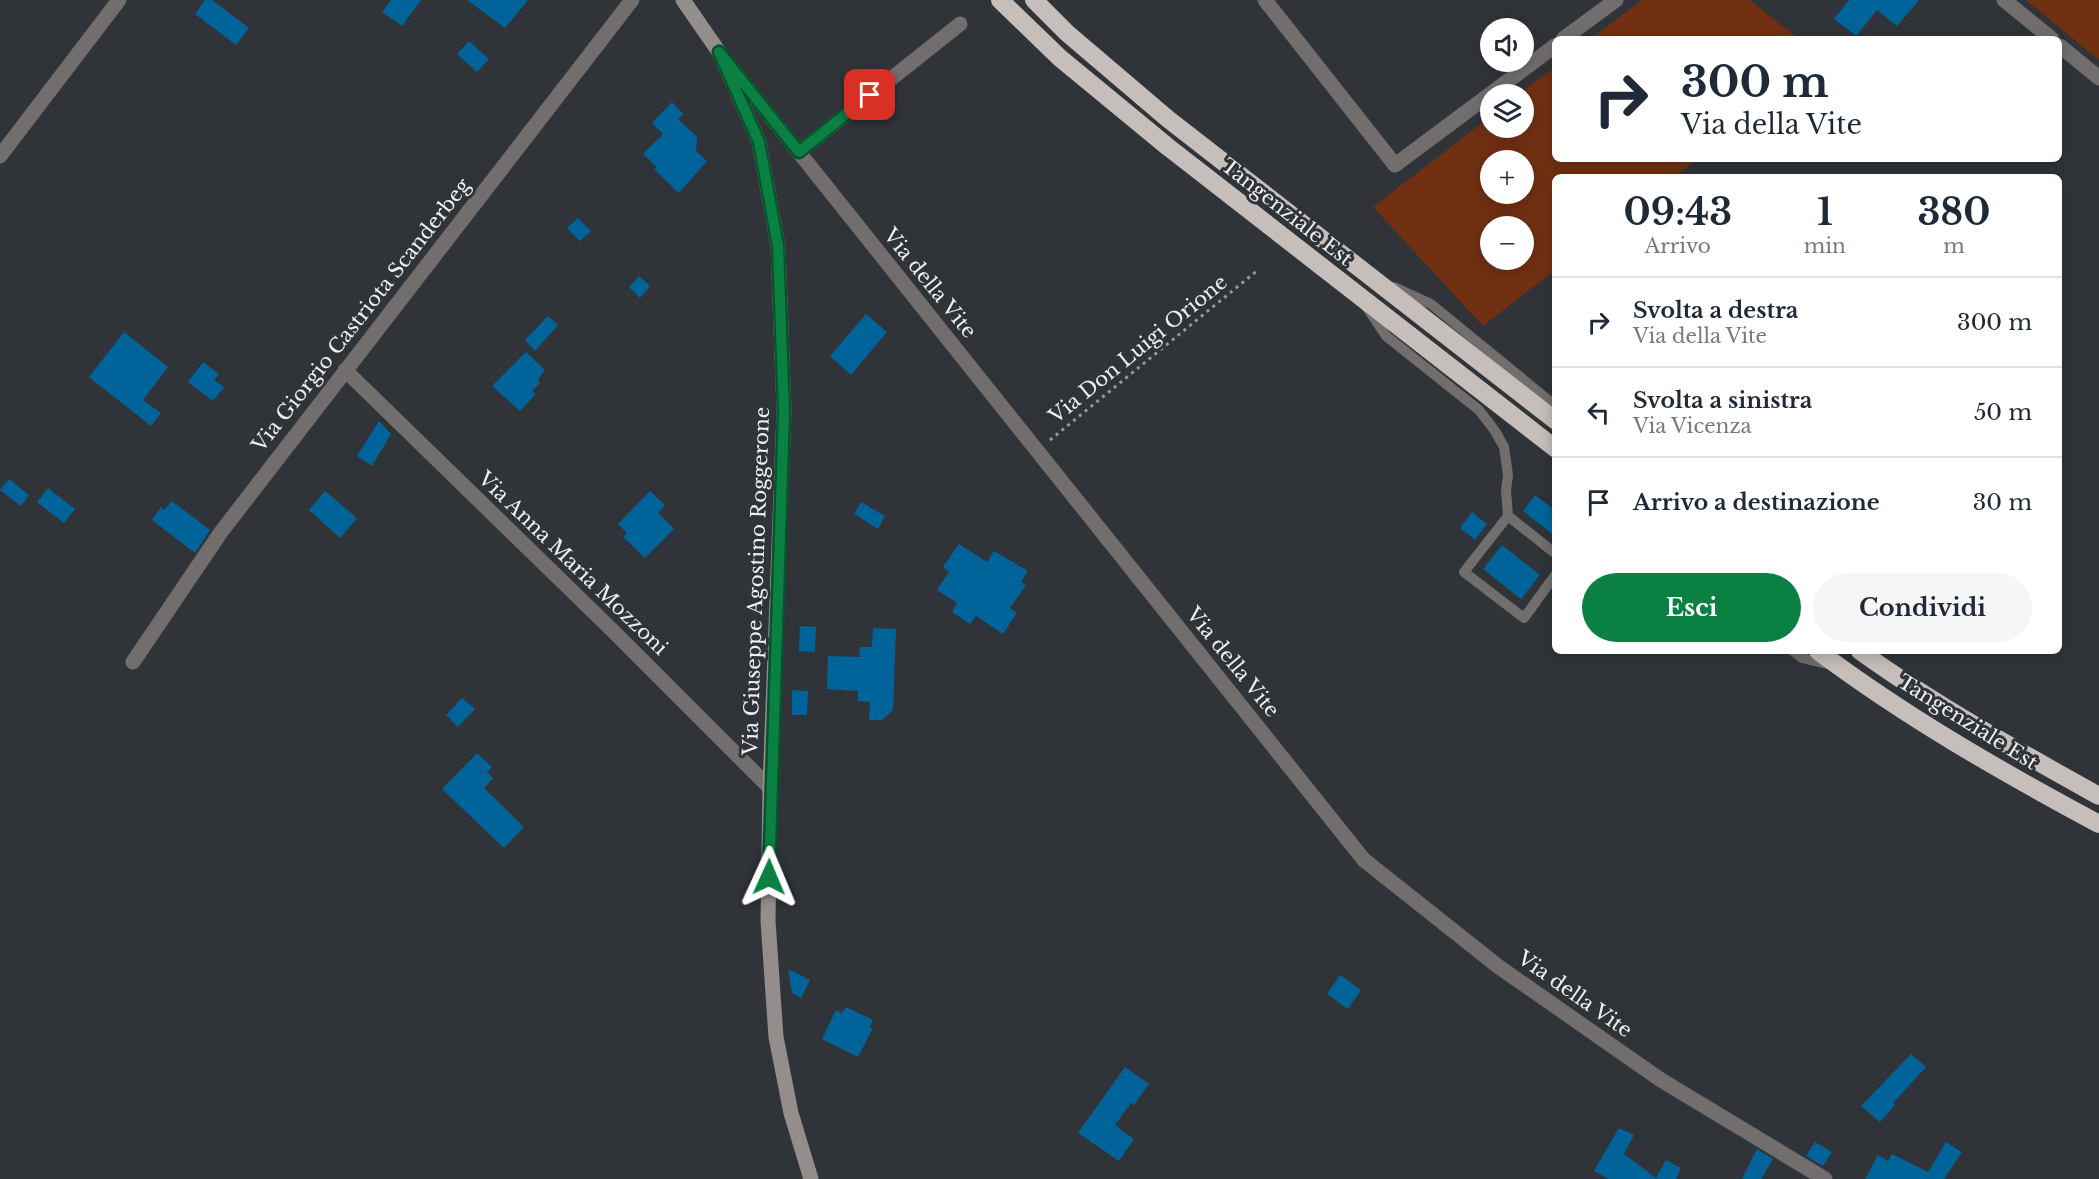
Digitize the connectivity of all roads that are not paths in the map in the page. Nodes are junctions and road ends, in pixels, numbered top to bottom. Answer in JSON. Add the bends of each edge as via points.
{"nodes":[{"id":1,"x":119,"y":0,"type":"edge"},
{"id":2,"x":632,"y":0,"type":"edge"},
{"id":3,"x":683,"y":0,"type":"edge"},
{"id":4,"x":1000,"y":0,"type":"edge"},
{"id":5,"x":1034,"y":0,"type":"edge"},
{"id":6,"x":1266,"y":0,"type":"edge"},
{"id":7,"x":1616,"y":0,"type":"edge"},
{"id":8,"x":2004,"y":0,"type":"edge"},
{"id":9,"x":960,"y":24,"type":"dead end"},
{"id":10,"x":1567,"y":36,"type":"edge"},
{"id":11,"x":2048,"y":36,"type":"edge"},
{"id":12,"x":2062,"y":47,"type":"edge"},
{"id":13,"x":1552,"y":48,"type":"edge"},
{"id":14,"x":719,"y":52,"type":"junction"},
{"id":15,"x":2099,"y":78,"type":"edge"},
{"id":16,"x":799,"y":152,"type":"junction"},
{"id":17,"x":0,"y":156,"type":"edge"},
{"id":18,"x":1372,"y":278,"type":"junction"},
{"id":19,"x":1359,"y":295,"type":"junction"},
{"id":20,"x":345,"y":370,"type":"junction"},
{"id":21,"x":1552,"y":402,"type":"edge"},
{"id":22,"x":1552,"y":418,"type":"edge"},
{"id":23,"x":1552,"y":446,"type":"edge"},
{"id":24,"x":1508,"y":516,"type":"junction"},
{"id":25,"x":1552,"y":551,"type":"edge"},
{"id":26,"x":1552,"y":580,"type":"edge"},
{"id":27,"x":1797,"y":654,"type":"edge"},
{"id":28,"x":1822,"y":654,"type":"edge"},
{"id":29,"x":1864,"y":654,"type":"edge"},
{"id":30,"x":1877,"y":654,"type":"edge"},
{"id":31,"x":133,"y":662,"type":"dead end"},
{"id":32,"x":1839,"y":667,"type":"junction"},
{"id":33,"x":1890,"y":673,"type":"junction"},
{"id":34,"x":770,"y":788,"type":"junction"},
{"id":35,"x":2099,"y":796,"type":"edge"},
{"id":36,"x":2099,"y":824,"type":"edge"},
{"id":37,"x":811,"y":1179,"type":"edge"},
{"id":38,"x":1825,"y":1179,"type":"edge"}],
"edges":[{"from":1,"to":17,"type":"street"},
{"from":2,"to":20,"type":"street","name":"Via Giorgio Castriota Scanderbeg"},
{"from":3,"to":14,"type":"street","name":"Via Giuseppe Agostino Roggerone"},
{"from":4,"to":19,"type":"highway","name":"Tangenziale Est","via":[[1069,66]]},
{"from":5,"to":18,"type":"highway","name":"Tangenziale Est","via":[[1168,119]]},
{"from":6,"to":13,"type":"street","via":[[1395,165]]},
{"from":7,"to":10,"type":"street"},
{"from":8,"to":11,"type":"street"},
{"from":9,"to":16,"type":"street"},
{"from":12,"to":15,"type":"street"},
{"from":14,"to":16,"type":"street","name":"Via della Vite"},
{"from":14,"to":34,"type":"street","name":"Via Giuseppe Agostino Roggerone","via":[[759,142],[778,246],[784,411]]},
{"from":16,"to":38,"type":"street","name":"Via della Vite","via":[[1364,860],[1499,967],[1661,1080]]},
{"from":18,"to":21,"type":"lane","via":[[1431,304]]},
{"from":18,"to":22,"type":"highway","name":"Tangenziale Est"},
{"from":19,"to":23,"type":"highway","name":"Tangenziale Est"},
{"from":19,"to":24,"type":"lane","via":[[1386,336],[1479,410],[1496,430],[1504,447],[1508,475]]},
{"from":20,"to":31,"type":"street","name":"Via Giorgio Castriota Scanderbeg","via":[[221,532]]},
{"from":20,"to":34,"type":"street","name":"Via Anna Maria Mozzoni"},
{"from":24,"to":25,"type":"lane"},
{"from":24,"to":26,"type":"lane","via":[[1464,572],[1524,618]]},
{"from":27,"to":32,"type":"lane"},
{"from":28,"to":32,"type":"highway","name":"Tangenziale Est"},
{"from":29,"to":33,"type":"highway","name":"Tangenziale Est"},
{"from":30,"to":33,"type":"lane"},
{"from":32,"to":36,"type":"highway","name":"Tangenziale Est","via":[[1992,766]]},
{"from":33,"to":35,"type":"highway","name":"Tangenziale Est"},
{"from":34,"to":37,"type":"street","name":"Via Giuseppe Agostino Roggerone","via":[[768,921],[776,1037],[791,1113]]}]}
